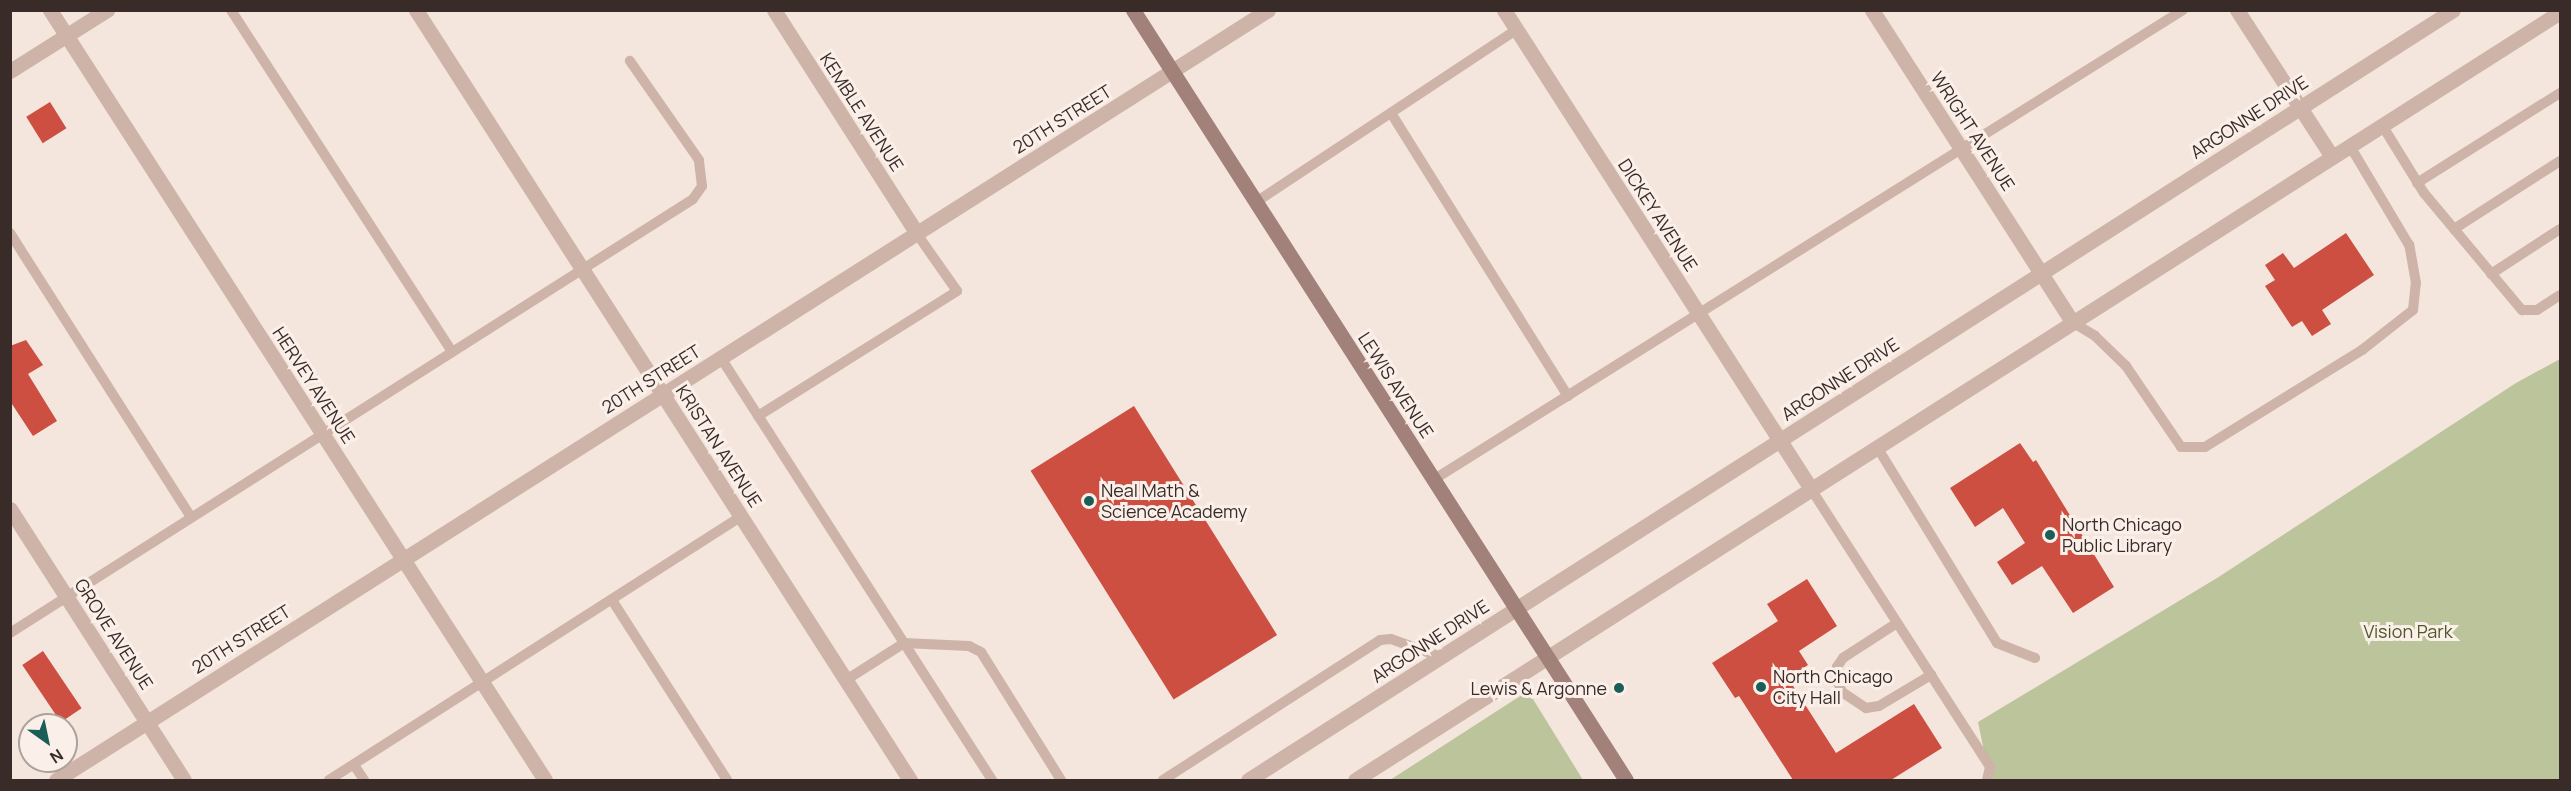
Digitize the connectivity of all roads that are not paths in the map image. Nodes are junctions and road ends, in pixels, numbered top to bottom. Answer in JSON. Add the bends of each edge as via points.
{"nodes":[{"id":1,"x":50,"y":10,"type":"edge"},
{"id":2,"x":107,"y":10,"type":"edge"},
{"id":3,"x":231,"y":10,"type":"edge"},
{"id":4,"x":416,"y":10,"type":"edge"},
{"id":5,"x":774,"y":10,"type":"edge"},
{"id":6,"x":1133,"y":10,"type":"edge"},
{"id":7,"x":1268,"y":10,"type":"edge"},
{"id":8,"x":1504,"y":10,"type":"edge"},
{"id":9,"x":1872,"y":10,"type":"edge"},
{"id":10,"x":2183,"y":10,"type":"edge"},
{"id":11,"x":2238,"y":10,"type":"edge"},
{"id":12,"x":2453,"y":10,"type":"edge"},
{"id":13,"x":2560,"y":12,"type":"edge"},
{"id":14,"x":1516,"y":30,"type":"junction"},
{"id":15,"x":67,"y":36,"type":"junction"},
{"id":16,"x":630,"y":61,"type":"dead end"},
{"id":17,"x":10,"y":71,"type":"edge"},
{"id":18,"x":1172,"y":71,"type":"junction"},
{"id":19,"x":2560,"y":93,"type":"edge"},
{"id":20,"x":2300,"y":108,"type":"junction"},
{"id":21,"x":1391,"y":113,"type":"junction"},
{"id":22,"x":2382,"y":125,"type":"junction"},
{"id":23,"x":2350,"y":146,"type":"junction"},
{"id":24,"x":1961,"y":149,"type":"junction"},
{"id":25,"x":2332,"y":157,"type":"junction"},
{"id":26,"x":2560,"y":161,"type":"edge"},
{"id":27,"x":2417,"y":183,"type":"junction"},
{"id":28,"x":1256,"y":202,"type":"junction"},
{"id":29,"x":2454,"y":229,"type":"junction"},
{"id":30,"x":2560,"y":229,"type":"edge"},
{"id":31,"x":10,"y":233,"type":"edge"},
{"id":32,"x":917,"y":234,"type":"junction"},
{"id":33,"x":582,"y":269,"type":"junction"},
{"id":34,"x":2041,"y":274,"type":"junction"},
{"id":35,"x":2491,"y":274,"type":"junction"},
{"id":36,"x":2560,"y":295,"type":"edge"},
{"id":37,"x":1698,"y":314,"type":"junction"},
{"id":38,"x":2072,"y":322,"type":"junction"},
{"id":39,"x":452,"y":352,"type":"junction"},
{"id":40,"x":721,"y":358,"type":"junction"},
{"id":41,"x":663,"y":395,"type":"junction"},
{"id":42,"x":1568,"y":396,"type":"junction"},
{"id":43,"x":758,"y":416,"type":"junction"},
{"id":44,"x":322,"y":434,"type":"junction"},
{"id":45,"x":1779,"y":441,"type":"junction"},
{"id":46,"x":1877,"y":447,"type":"junction"},
{"id":47,"x":1433,"y":480,"type":"junction"},
{"id":48,"x":1811,"y":489,"type":"junction"},
{"id":49,"x":10,"y":509,"type":"edge"},
{"id":50,"x":191,"y":517,"type":"junction"},
{"id":51,"x":741,"y":517,"type":"junction"},
{"id":52,"x":403,"y":560,"type":"junction"},
{"id":53,"x":66,"y":597,"type":"junction"},
{"id":54,"x":612,"y":600,"type":"junction"},
{"id":55,"x":1515,"y":609,"type":"junction"},
{"id":56,"x":1897,"y":623,"type":"junction"},
{"id":57,"x":10,"y":633,"type":"edge"},
{"id":58,"x":904,"y":643,"type":"junction"},
{"id":59,"x":1441,"y":657,"type":"junction"},
{"id":60,"x":1547,"y":658,"type":"junction"},
{"id":61,"x":2035,"y":658,"type":"dead end"},
{"id":62,"x":1931,"y":675,"type":"junction"},
{"id":63,"x":846,"y":680,"type":"junction"},
{"id":64,"x":482,"y":683,"type":"junction"},
{"id":65,"x":147,"y":722,"type":"junction"},
{"id":66,"x":354,"y":765,"type":"junction"},
{"id":67,"x":1268,"y":775,"type":"edge"},
{"id":68,"x":56,"y":780,"type":"edge"},
{"id":69,"x":184,"y":780,"type":"edge"},
{"id":70,"x":329,"y":780,"type":"edge"},
{"id":71,"x":364,"y":780,"type":"edge"},
{"id":72,"x":545,"y":780,"type":"edge"},
{"id":73,"x":727,"y":780,"type":"edge"},
{"id":74,"x":910,"y":780,"type":"edge"},
{"id":75,"x":992,"y":780,"type":"edge"},
{"id":76,"x":1061,"y":780,"type":"edge"},
{"id":77,"x":1163,"y":780,"type":"edge"},
{"id":78,"x":1248,"y":780,"type":"edge"},
{"id":79,"x":1355,"y":780,"type":"edge"},
{"id":80,"x":1626,"y":780,"type":"edge"},
{"id":81,"x":1987,"y":780,"type":"edge"}],
"edges":[{"from":1,"to":15,"type":"street","name":"HERVEY AVENUE"},
{"from":2,"to":15,"type":"street"},
{"from":3,"to":39,"type":"lane"},
{"from":4,"to":33,"type":"street","name":"KRISTAN AVENUE"},
{"from":5,"to":32,"type":"street","name":"KEMBLE AVENUE"},
{"from":6,"to":18,"type":"main road","name":"LEWIS AVENUE"},
{"from":7,"to":18,"type":"street","name":"20TH STREET"},
{"from":8,"to":14,"type":"street","name":"DICKEY AVENUE"},
{"from":9,"to":24,"type":"street","name":"WRIGHT AVENUE"},
{"from":10,"to":24,"type":"lane"},
{"from":11,"to":20,"type":"street"},
{"from":12,"to":20,"type":"street","name":"ARGONNE DRIVE"},
{"from":13,"to":22,"type":"street"},
{"from":14,"to":21,"type":"lane"},
{"from":14,"to":37,"type":"street","name":"DICKEY AVENUE"},
{"from":15,"to":17,"type":"street"},
{"from":15,"to":44,"type":"street","name":"HERVEY AVENUE"},
{"from":16,"to":33,"type":"lane","via":[[689,142],[703,173],[702,186],[683,207]]},
{"from":18,"to":28,"type":"main road","name":"LEWIS AVENUE"},
{"from":18,"to":32,"type":"street","name":"20TH STREET"},
{"from":19,"to":27,"type":"lane"},
{"from":20,"to":25,"type":"street"},
{"from":20,"to":34,"type":"street","name":"ARGONNE DRIVE"},
{"from":21,"to":28,"type":"lane"},
{"from":21,"to":42,"type":"lane"},
{"from":22,"to":23,"type":"street"},
{"from":22,"to":27,"type":"lane"},
{"from":23,"to":25,"type":"street"},
{"from":23,"to":38,"type":"lane","via":[[2409,245],[2416,283],[2413,310],[2362,350],[2205,447],[2181,447],[2126,366],[2095,336]]},
{"from":24,"to":34,"type":"street","name":"WRIGHT AVENUE"},
{"from":24,"to":37,"type":"lane"},
{"from":25,"to":38,"type":"street"},
{"from":26,"to":29,"type":"lane"},
{"from":27,"to":29,"type":"lane"},
{"from":28,"to":47,"type":"main road","name":"LEWIS AVENUE"},
{"from":29,"to":35,"type":"lane"},
{"from":30,"to":35,"type":"lane"},
{"from":31,"to":50,"type":"lane"},
{"from":32,"to":40,"type":"street","name":"20TH STREET"},
{"from":32,"to":43,"type":"lane","via":[[957,291]]},
{"from":33,"to":39,"type":"lane"},
{"from":33,"to":41,"type":"street","name":"KRISTAN AVENUE"},
{"from":34,"to":38,"type":"street","name":"WRIGHT AVENUE"},
{"from":34,"to":45,"type":"street","name":"ARGONNE DRIVE"},
{"from":35,"to":36,"type":"lane","via":[[2522,310],[2537,310]]},
{"from":37,"to":42,"type":"lane"},
{"from":37,"to":45,"type":"street","name":"DICKEY AVENUE"},
{"from":38,"to":46,"type":"street"},
{"from":39,"to":44,"type":"lane"},
{"from":40,"to":41,"type":"street","name":"20TH STREET"},
{"from":40,"to":43,"type":"lane"},
{"from":41,"to":51,"type":"street","name":"KRISTAN AVENUE"},
{"from":41,"to":52,"type":"street","name":"20TH STREET"},
{"from":42,"to":47,"type":"lane"},
{"from":43,"to":58,"type":"lane"},
{"from":44,"to":50,"type":"lane"},
{"from":44,"to":52,"type":"street","name":"HERVEY AVENUE"},
{"from":45,"to":48,"type":"street","name":"DICKEY AVENUE"},
{"from":45,"to":55,"type":"street","name":"ARGONNE DRIVE"},
{"from":46,"to":48,"type":"street"},
{"from":46,"to":61,"type":"lane","via":[[1997,643]]},
{"from":47,"to":55,"type":"main road","name":"LEWIS AVENUE"},
{"from":48,"to":56,"type":"lane"},
{"from":48,"to":60,"type":"street"},
{"from":49,"to":53,"type":"street","name":"GROVE AVENUE"},
{"from":50,"to":53,"type":"lane"},
{"from":51,"to":54,"type":"lane"},
{"from":51,"to":63,"type":"street","name":"KRISTAN AVENUE"},
{"from":52,"to":64,"type":"street","name":"HERVEY AVENUE"},
{"from":52,"to":65,"type":"street","name":"20TH STREET"},
{"from":53,"to":57,"type":"lane"},
{"from":53,"to":65,"type":"street","name":"GROVE AVENUE"},
{"from":54,"to":64,"type":"lane"},
{"from":54,"to":73,"type":"lane"},
{"from":55,"to":59,"type":"street","name":"ARGONNE DRIVE"},
{"from":55,"to":60,"type":"main road","name":"LEWIS AVENUE"},
{"from":56,"to":62,"type":"lane"},
{"from":56,"to":62,"type":"lane","via":[[1843,658],[1836,680],[1842,692],[1852,703],[1872,707]]},
{"from":58,"to":63,"type":"lane"},
{"from":58,"to":75,"type":"lane"},
{"from":58,"to":76,"type":"lane","via":[[969,646],[981,652]]},
{"from":59,"to":67,"type":"street","name":"ARGONNE DRIVE"},
{"from":59,"to":77,"type":"lane","via":[[1391,639],[1380,640]]},
{"from":60,"to":79,"type":"street"},
{"from":60,"to":80,"type":"main road","name":"LEWIS AVENUE"},
{"from":62,"to":81,"type":"lane","via":[[1990,767]]},
{"from":63,"to":74,"type":"street","name":"KRISTAN AVENUE"},
{"from":64,"to":66,"type":"lane"},
{"from":64,"to":72,"type":"street","name":"HERVEY AVENUE"},
{"from":65,"to":68,"type":"street","name":"20TH STREET"},
{"from":65,"to":69,"type":"street","name":"GROVE AVENUE"},
{"from":66,"to":70,"type":"lane"},
{"from":66,"to":71,"type":"lane"},
{"from":67,"to":78,"type":"street","name":"ARGONNE DRIVE"}]}
